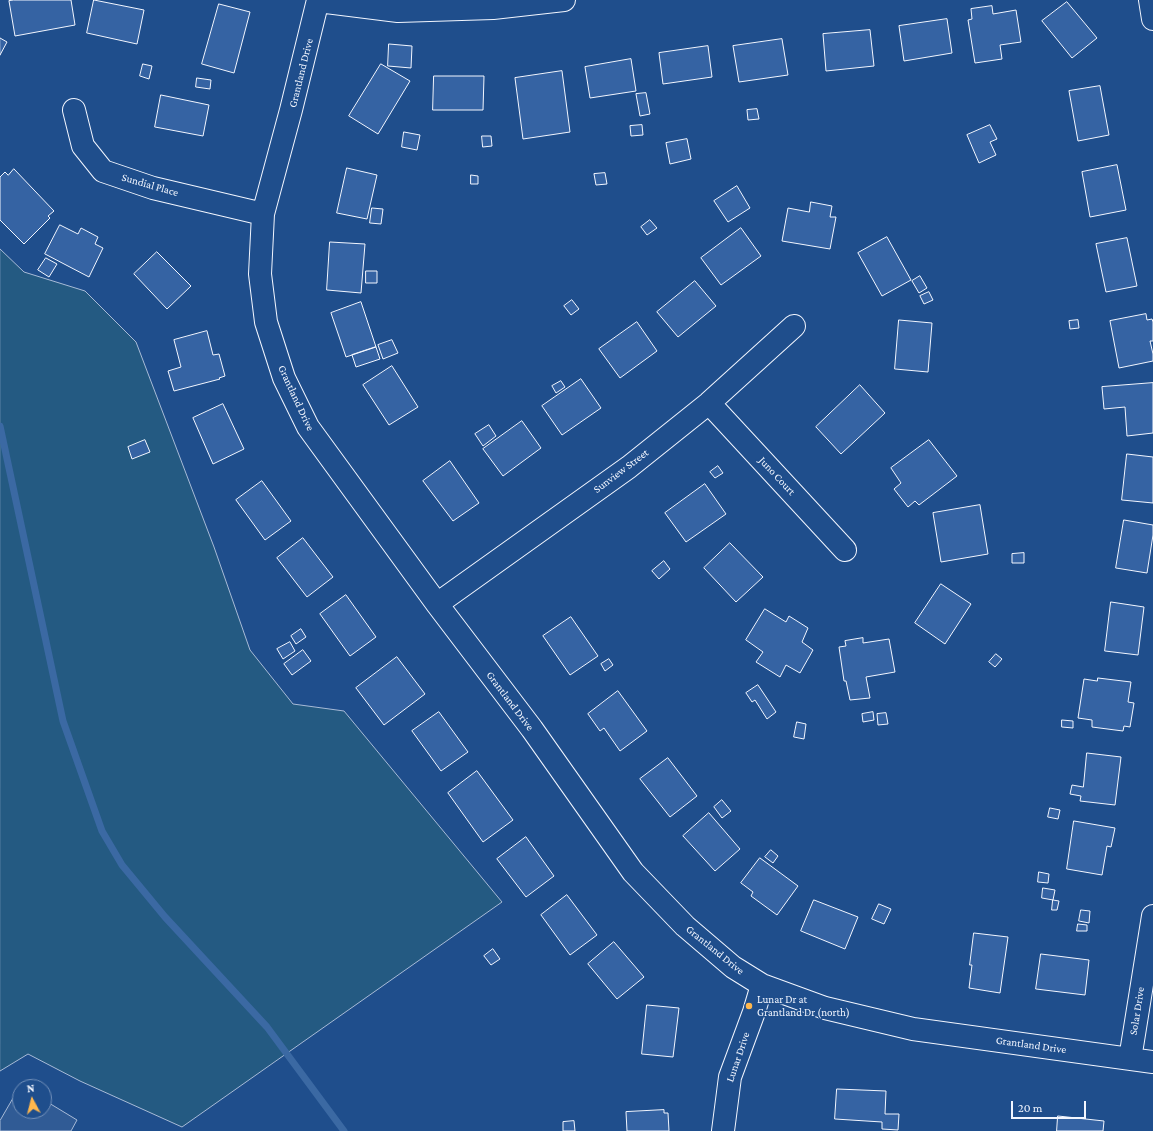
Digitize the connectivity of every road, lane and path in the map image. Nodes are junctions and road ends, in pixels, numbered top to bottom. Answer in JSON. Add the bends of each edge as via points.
{"nodes":[{"id":1,"x":564,"y":0,"type":"edge"},
{"id":2,"x":1150,"y":0,"type":"edge"},
{"id":3,"x":318,"y":1,"type":"edge"},
{"id":4,"x":1153,"y":19,"type":"edge"},
{"id":5,"x":74,"y":110,"type":"dead end"},
{"id":6,"x":263,"y":214,"type":"junction"},
{"id":7,"x":794,"y":326,"type":"dead end"},
{"id":8,"x":709,"y":403,"type":"junction"},
{"id":9,"x":845,"y":550,"type":"dead end"},
{"id":10,"x":437,"y":604,"type":"junction"},
{"id":11,"x":1153,"y":916,"type":"edge"},
{"id":12,"x":762,"y":985,"type":"junction"},
{"id":13,"x":1130,"y":1058,"type":"junction"},
{"id":14,"x":1153,"y":1062,"type":"edge"},
{"id":15,"x":723,"y":1131,"type":"edge"}],
"edges":[{"from":1,"to":3,"type":"street","via":[[493,8],[398,11]]},
{"from":2,"to":4,"type":"street"},
{"from":3,"to":6,"type":"street","name":"Grantland Drive","via":[[292,110]]},
{"from":5,"to":6,"type":"street","name":"Sundial Place","via":[[83,146],[103,171],[153,188]]},
{"from":6,"to":10,"type":"street","name":"Grantland Drive","via":[[260,274],[266,322],[284,378],[308,427]]},
{"from":7,"to":8,"type":"street","name":"Sunview Street"},
{"from":8,"to":9,"type":"street","name":"Juno Court"},
{"from":8,"to":10,"type":"street","name":"Sunview Street","via":[[629,467]]},
{"from":10,"to":12,"type":"street","name":"Grantland Drive","via":[[532,729],[632,872],[685,926],[733,966]]},
{"from":11,"to":13,"type":"street","name":"Solar Drive"},
{"from":12,"to":13,"type":"street","name":"Grantland Drive","via":[[825,1008],[912,1029]]},
{"from":12,"to":15,"type":"street","name":"Lunar Drive","via":[[730,1077]]},
{"from":13,"to":14,"type":"street","name":"Grantland Drive"}]}
